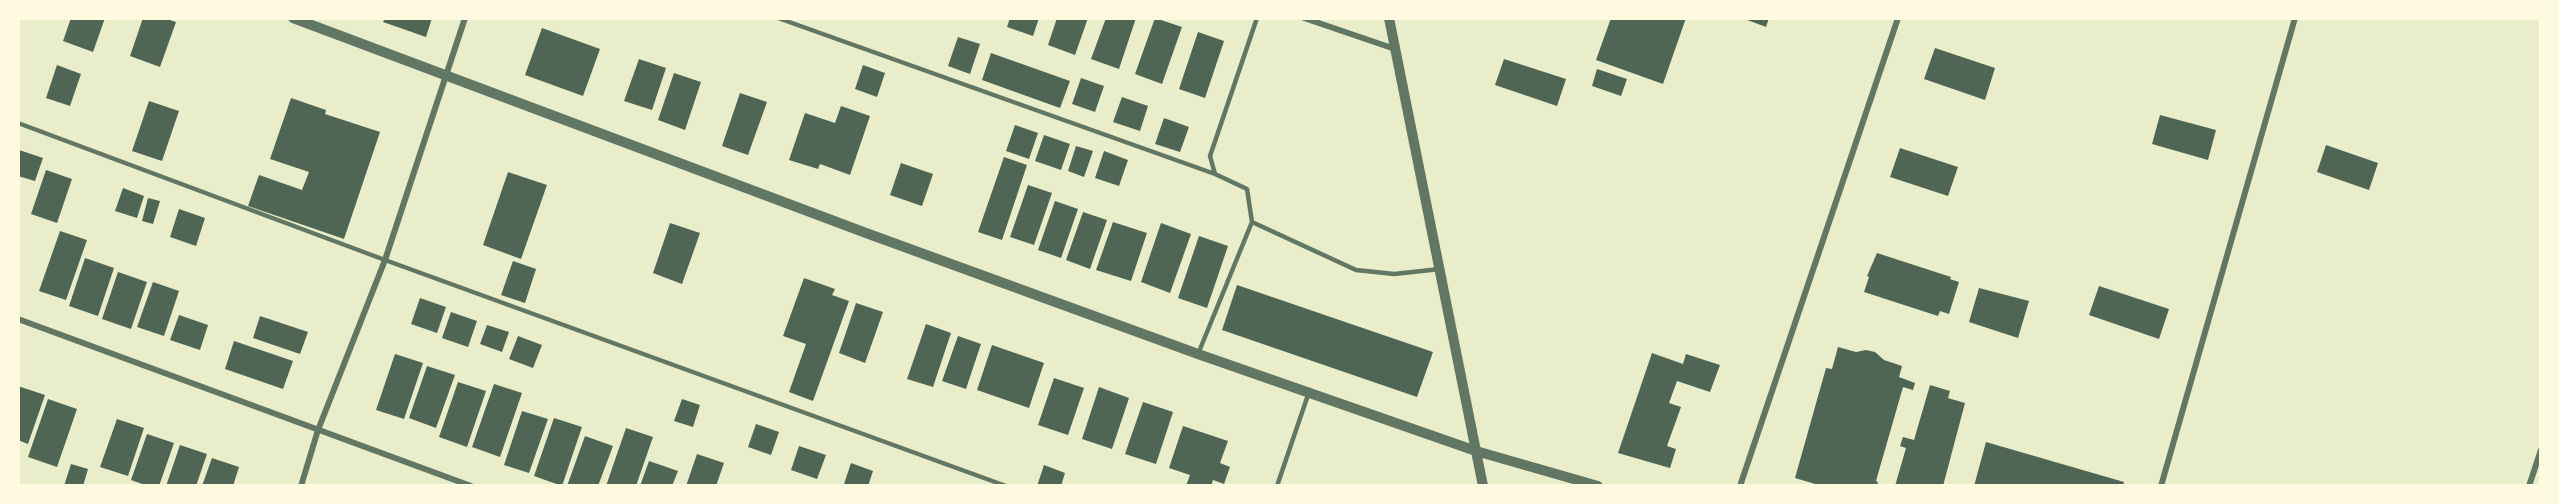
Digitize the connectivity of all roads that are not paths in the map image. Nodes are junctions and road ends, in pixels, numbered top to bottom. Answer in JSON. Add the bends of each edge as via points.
{"nodes":[{"id":1,"x":293,"y":18,"type":"edge"},
{"id":2,"x":465,"y":18,"type":"edge"},
{"id":3,"x":778,"y":18,"type":"edge"},
{"id":4,"x":1257,"y":18,"type":"edge"},
{"id":5,"x":1304,"y":18,"type":"edge"},
{"id":6,"x":1389,"y":18,"type":"edge"},
{"id":7,"x":1898,"y":18,"type":"edge"},
{"id":8,"x":2295,"y":18,"type":"edge"},
{"id":9,"x":1395,"y":49,"type":"junction"},
{"id":10,"x":446,"y":75,"type":"junction"},
{"id":11,"x":18,"y":123,"type":"edge"},
{"id":12,"x":1215,"y":174,"type":"junction"},
{"id":13,"x":1252,"y":222,"type":"junction"},
{"id":14,"x":385,"y":260,"type":"junction"},
{"id":15,"x":1440,"y":269,"type":"junction"},
{"id":16,"x":18,"y":319,"type":"edge"},
{"id":17,"x":1198,"y":354,"type":"junction"},
{"id":18,"x":1309,"y":391,"type":"junction"},
{"id":19,"x":318,"y":430,"type":"junction"},
{"id":20,"x":2541,"y":450,"type":"edge"},
{"id":21,"x":1476,"y":451,"type":"junction"},
{"id":22,"x":300,"y":486,"type":"edge"},
{"id":23,"x":471,"y":486,"type":"edge"},
{"id":24,"x":1006,"y":486,"type":"edge"},
{"id":25,"x":1277,"y":486,"type":"edge"},
{"id":26,"x":1483,"y":486,"type":"edge"},
{"id":27,"x":1598,"y":486,"type":"edge"},
{"id":28,"x":1740,"y":486,"type":"edge"},
{"id":29,"x":2161,"y":486,"type":"edge"},
{"id":30,"x":2529,"y":486,"type":"edge"}],
"edges":[{"from":1,"to":10,"type":"street"},
{"from":2,"to":10,"type":"street"},
{"from":3,"to":12,"type":"lane"},
{"from":4,"to":12,"type":"lane","via":[[1210,156]]},
{"from":5,"to":9,"type":"street"},
{"from":6,"to":9,"type":"street"},
{"from":7,"to":28,"type":"street"},
{"from":8,"to":29,"type":"street"},
{"from":9,"to":15,"type":"street"},
{"from":10,"to":14,"type":"street"},
{"from":10,"to":17,"type":"street"},
{"from":11,"to":14,"type":"lane"},
{"from":12,"to":13,"type":"lane","via":[[1248,189]]},
{"from":13,"to":15,"type":"lane","via":[[1356,270],[1394,274]]},
{"from":13,"to":17,"type":"lane"},
{"from":14,"to":19,"type":"street"},
{"from":14,"to":24,"type":"lane"},
{"from":15,"to":21,"type":"street"},
{"from":16,"to":19,"type":"street"},
{"from":17,"to":18,"type":"street"},
{"from":18,"to":21,"type":"street"},
{"from":18,"to":25,"type":"lane"},
{"from":19,"to":22,"type":"street"},
{"from":19,"to":23,"type":"street"},
{"from":20,"to":30,"type":"street"},
{"from":21,"to":26,"type":"street"},
{"from":21,"to":27,"type":"street"}]}
